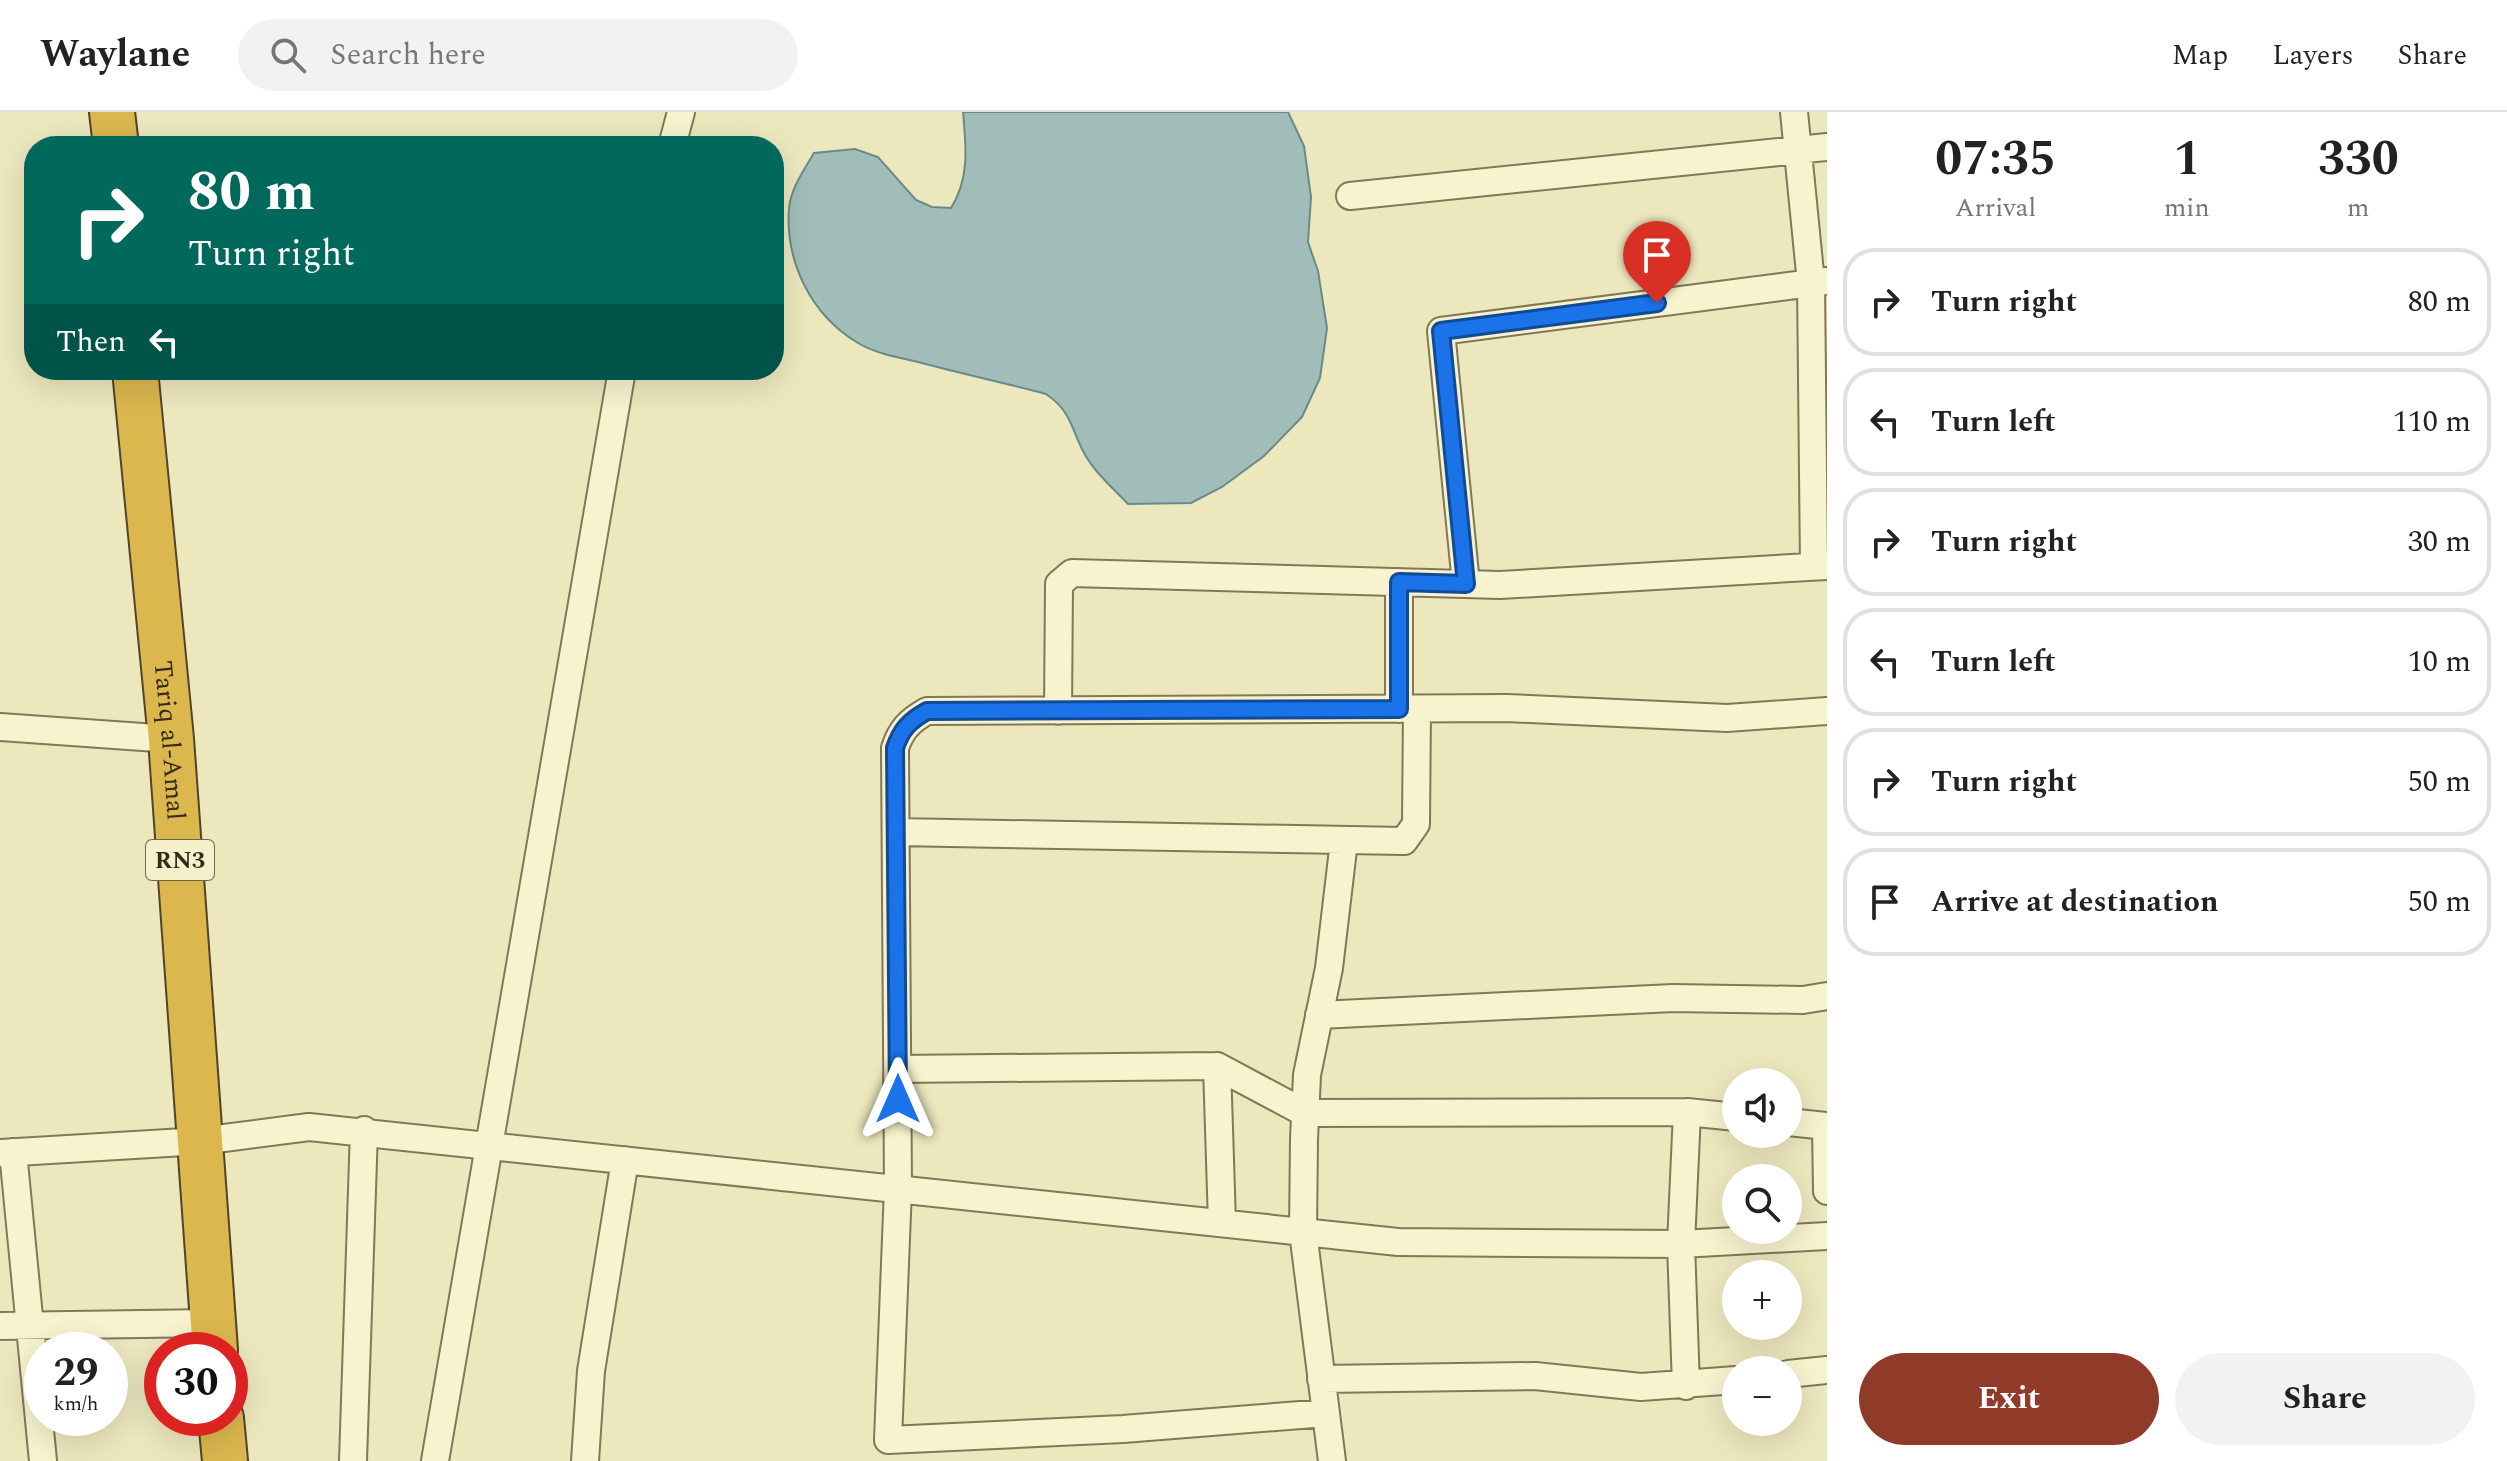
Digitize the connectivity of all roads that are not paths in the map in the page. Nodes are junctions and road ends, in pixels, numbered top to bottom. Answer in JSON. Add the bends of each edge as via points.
{"nodes":[{"id":1,"x":112,"y":112,"type":"edge"},
{"id":2,"x":681,"y":112,"type":"edge"},
{"id":3,"x":1794,"y":112,"type":"edge"},
{"id":4,"x":115,"y":136,"type":"edge"},
{"id":5,"x":675,"y":136,"type":"edge"},
{"id":6,"x":1827,"y":147,"type":"edge"},
{"id":7,"x":1799,"y":150,"type":"junction"},
{"id":8,"x":1350,"y":196,"type":"dead end"},
{"id":9,"x":1819,"y":282,"type":"edge"},
{"id":10,"x":136,"y":380,"type":"edge"},
{"id":11,"x":620,"y":380,"type":"edge"},
{"id":12,"x":1820,"y":566,"type":"edge"},
{"id":13,"x":1399,"y":582,"type":"junction"},
{"id":14,"x":1466,"y":584,"type":"junction"},
{"id":15,"x":1408,"y":709,"type":"junction"},
{"id":16,"x":1058,"y":711,"type":"junction"},
{"id":17,"x":1827,"y":711,"type":"edge"},
{"id":18,"x":0,"y":727,"type":"edge"},
{"id":19,"x":171,"y":739,"type":"junction"},
{"id":20,"x":896,"y":832,"type":"junction"},
{"id":21,"x":1344,"y":841,"type":"junction"},
{"id":22,"x":1827,"y":996,"type":"edge"},
{"id":23,"x":1319,"y":1015,"type":"junction"},
{"id":24,"x":1217,"y":1066,"type":"junction"},
{"id":25,"x":898,"y":1069,"type":"junction"},
{"id":26,"x":1687,"y":1112,"type":"junction"},
{"id":27,"x":1305,"y":1113,"type":"junction"},
{"id":28,"x":1722,"y":1116,"type":"edge"},
{"id":29,"x":1802,"y":1123,"type":"edge"},
{"id":30,"x":1827,"y":1126,"type":"edge"},
{"id":31,"x":364,"y":1130,"type":"junction"},
{"id":32,"x":201,"y":1141,"type":"junction"},
{"id":33,"x":489,"y":1144,"type":"junction"},
{"id":34,"x":7,"y":1152,"type":"edge"},
{"id":35,"x":625,"y":1160,"type":"junction"},
{"id":36,"x":898,"y":1188,"type":"junction"},
{"id":37,"x":1827,"y":1191,"type":"edge"},
{"id":38,"x":1222,"y":1223,"type":"junction"},
{"id":39,"x":1303,"y":1232,"type":"junction"},
{"id":40,"x":1827,"y":1236,"type":"edge"},
{"id":41,"x":1681,"y":1244,"type":"junction"},
{"id":42,"x":0,"y":1326,"type":"edge"},
{"id":43,"x":27,"y":1326,"type":"junction"},
{"id":44,"x":213,"y":1332,"type":"edge"},
{"id":45,"x":144,"y":1333,"type":"edge"},
{"id":46,"x":1827,"y":1370,"type":"edge"},
{"id":47,"x":1802,"y":1373,"type":"edge"},
{"id":48,"x":1321,"y":1379,"type":"junction"},
{"id":49,"x":1722,"y":1382,"type":"edge"},
{"id":50,"x":1686,"y":1386,"type":"junction"},
{"id":51,"x":1326,"y":1413,"type":"junction"},
{"id":52,"x":223,"y":1436,"type":"edge"},
{"id":53,"x":43,"y":1461,"type":"edge"},
{"id":54,"x":225,"y":1461,"type":"edge"},
{"id":55,"x":353,"y":1461,"type":"edge"},
{"id":56,"x":435,"y":1461,"type":"edge"},
{"id":57,"x":585,"y":1461,"type":"edge"},
{"id":58,"x":1332,"y":1461,"type":"edge"}],
"edges":[{"from":1,"to":4,"type":"highway"},
{"from":2,"to":5,"type":"street"},
{"from":3,"to":7,"type":"street"},
{"from":6,"to":7,"type":"street"},
{"from":7,"to":8,"type":"street"},
{"from":7,"to":9,"type":"street"},
{"from":9,"to":12,"type":"street"},
{"from":9,"to":14,"type":"street","via":[[1441,331]]},
{"from":10,"to":19,"type":"highway","name":"Tariq al-Amal","number":"RN3"},
{"from":11,"to":33,"type":"street"},
{"from":12,"to":14,"type":"street"},
{"from":13,"to":14,"type":"street"},
{"from":13,"to":15,"type":"street"},
{"from":13,"to":16,"type":"street","via":[[1072,573],[1059,584]]},
{"from":15,"to":16,"type":"street"},
{"from":15,"to":17,"type":"street","via":[[1727,718]]},
{"from":15,"to":21,"type":"street","via":[[1414,831],[1397,842]]},
{"from":16,"to":20,"type":"street","via":[[927,711],[912,720],[900,732],[895,748]]},
{"from":18,"to":19,"type":"street"},
{"from":19,"to":32,"type":"highway","name":"Tariq al-Amal","number":"RN3"},
{"from":20,"to":21,"type":"street"},
{"from":20,"to":25,"type":"street"},
{"from":21,"to":23,"type":"street"},
{"from":22,"to":23,"type":"street"},
{"from":23,"to":27,"type":"street"},
{"from":24,"to":25,"type":"street"},
{"from":24,"to":27,"type":"street"},
{"from":24,"to":38,"type":"street"},
{"from":25,"to":36,"type":"street"},
{"from":26,"to":27,"type":"street"},
{"from":26,"to":28,"type":"street"},
{"from":26,"to":41,"type":"street"},
{"from":27,"to":39,"type":"street"},
{"from":29,"to":30,"type":"street"},
{"from":30,"to":37,"type":"street"},
{"from":31,"to":32,"type":"street","via":[[309,1127]]},
{"from":31,"to":33,"type":"street"},
{"from":31,"to":55,"type":"street"},
{"from":32,"to":34,"type":"street"},
{"from":32,"to":44,"type":"highway","name":"Tariq al-Amal","number":"RN3"},
{"from":33,"to":35,"type":"street"},
{"from":33,"to":56,"type":"street"},
{"from":34,"to":43,"type":"street"},
{"from":35,"to":36,"type":"street"},
{"from":35,"to":57,"type":"street","via":[[591,1371]]},
{"from":36,"to":38,"type":"street"},
{"from":36,"to":51,"type":"street","via":[[888,1440]]},
{"from":38,"to":39,"type":"street"},
{"from":39,"to":41,"type":"street","via":[[1398,1242]]},
{"from":39,"to":48,"type":"street"},
{"from":40,"to":41,"type":"street"},
{"from":41,"to":50,"type":"street"},
{"from":42,"to":43,"type":"street"},
{"from":43,"to":45,"type":"street"},
{"from":43,"to":53,"type":"street"},
{"from":46,"to":47,"type":"street"},
{"from":48,"to":50,"type":"street","via":[[1535,1376]]},
{"from":48,"to":51,"type":"street"},
{"from":49,"to":50,"type":"street"},
{"from":51,"to":58,"type":"street"},
{"from":52,"to":54,"type":"highway"}]}
